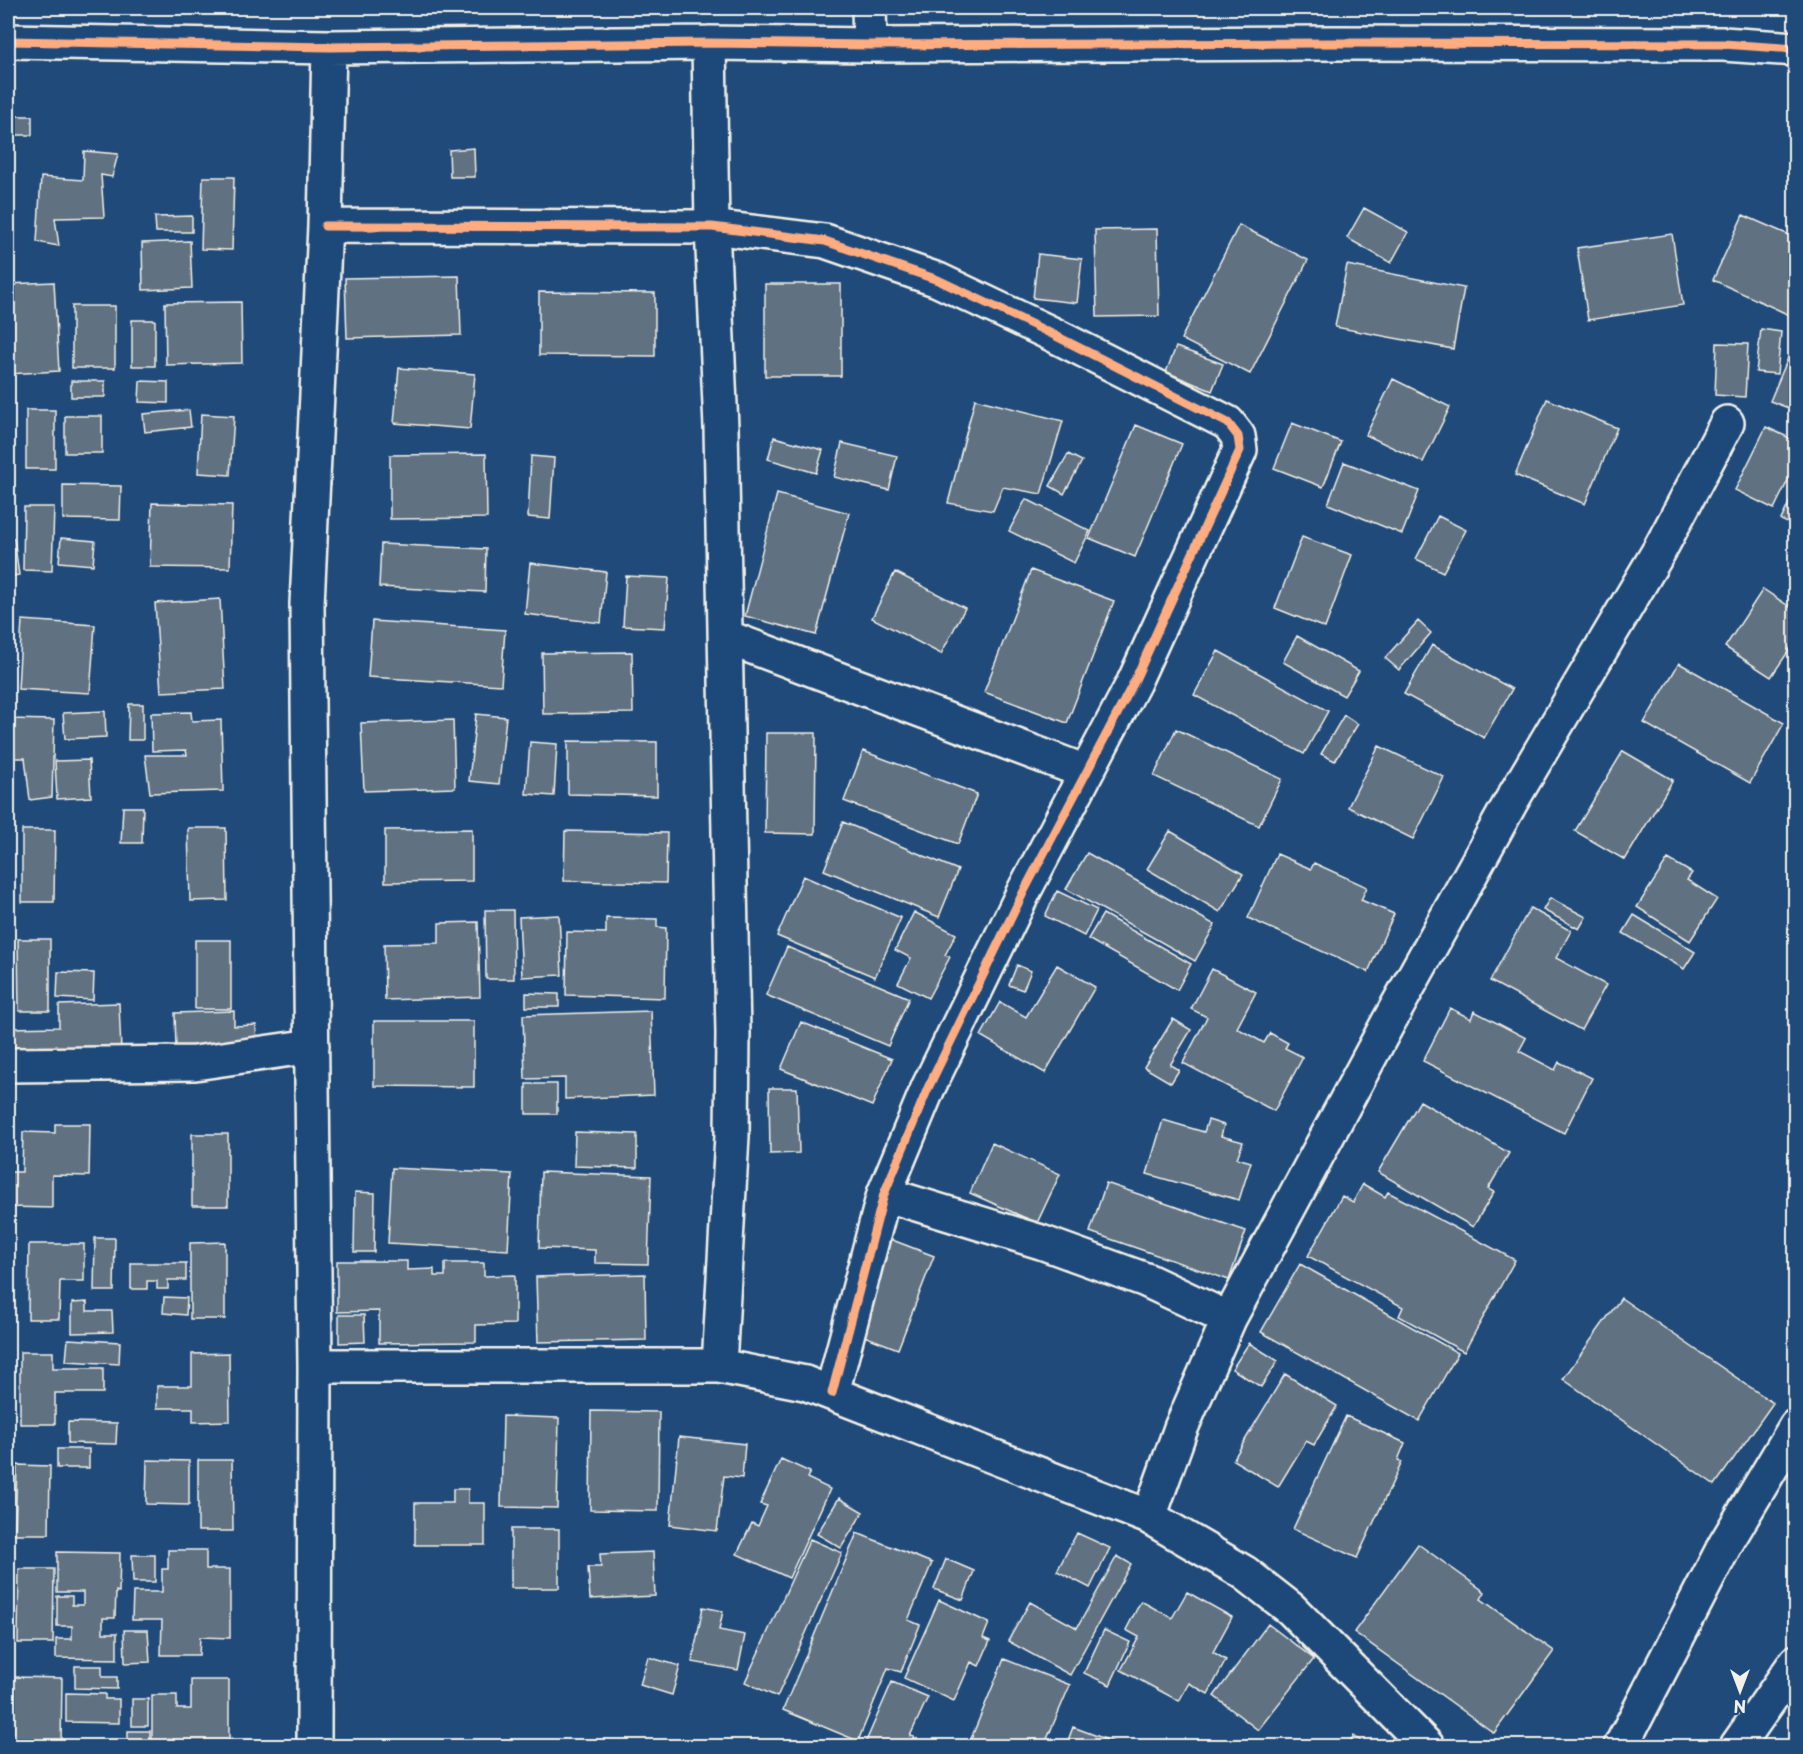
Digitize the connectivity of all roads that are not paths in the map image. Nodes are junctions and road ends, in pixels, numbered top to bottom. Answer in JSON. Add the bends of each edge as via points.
{"nodes":[{"id":1,"x":869,"y":8,"type":"edge"},
{"id":2,"x":8,"y":41,"type":"edge"},
{"id":3,"x":709,"y":44,"type":"junction"},
{"id":4,"x":870,"y":45,"type":"junction"},
{"id":5,"x":329,"y":47,"type":"junction"},
{"id":6,"x":1796,"y":49,"type":"edge"},
{"id":7,"x":325,"y":226,"type":"junction"},
{"id":8,"x":712,"y":226,"type":"junction"},
{"id":9,"x":1727,"y":423,"type":"dead end"},
{"id":10,"x":726,"y":637,"type":"junction"},
{"id":11,"x":1086,"y":772,"type":"junction"},
{"id":12,"x":312,"y":1046,"type":"junction"},
{"id":13,"x":8,"y":1065,"type":"edge"},
{"id":14,"x":884,"y":1194,"type":"junction"},
{"id":15,"x":1229,"y":1318,"type":"junction"},
{"id":16,"x":315,"y":1366,"type":"junction"},
{"id":17,"x":719,"y":1366,"type":"junction"},
{"id":18,"x":832,"y":1393,"type":"junction"},
{"id":19,"x":1796,"y":1426,"type":"edge"},
{"id":20,"x":1149,"y":1517,"type":"junction"},
{"id":21,"x":1796,"y":1662,"type":"edge"},
{"id":22,"x":314,"y":1746,"type":"edge"},
{"id":23,"x":1427,"y":1746,"type":"edge"},
{"id":24,"x":1621,"y":1746,"type":"edge"},
{"id":25,"x":1737,"y":1746,"type":"edge"}],
"edges":[{"from":1,"to":4,"type":"main road"},
{"from":2,"to":5,"type":"main road"},
{"from":3,"to":4,"type":"main road"},
{"from":3,"to":5,"type":"main road"},
{"from":3,"to":8,"type":"main road"},
{"from":4,"to":6,"type":"main road","via":[[1723,44]]},
{"from":5,"to":7,"type":"main road"},
{"from":7,"to":8,"type":"main road"},
{"from":7,"to":12,"type":"main road","via":[[307,604]]},
{"from":8,"to":10,"type":"main road"},
{"from":8,"to":11,"type":"main road","via":[[825,241],[938,280],[1228,423],[1238,436],[1240,450],[1134,682]]},
{"from":9,"to":15,"type":"main road","via":[[1659,551],[1512,800]]},
{"from":10,"to":11,"type":"main road"},
{"from":10,"to":17,"type":"main road","via":[[733,1034],[732,1136]]},
{"from":11,"to":14,"type":"main road","via":[[928,1088]]},
{"from":12,"to":13,"type":"main road","via":[[195,1063]]},
{"from":12,"to":16,"type":"main road"},
{"from":14,"to":15,"type":"main road","via":[[1041,1242],[1146,1280]]},
{"from":14,"to":18,"type":"main road"},
{"from":15,"to":20,"type":"main road","via":[[1181,1428]]},
{"from":16,"to":17,"type":"main road"},
{"from":16,"to":22,"type":"main road"},
{"from":17,"to":18,"type":"main road","via":[[779,1376]]},
{"from":18,"to":20,"type":"main road"},
{"from":19,"to":24,"type":"main road","via":[[1725,1545]]},
{"from":20,"to":23,"type":"main road","via":[[1245,1573],[1291,1609]]},
{"from":21,"to":25,"type":"main road"}]}
